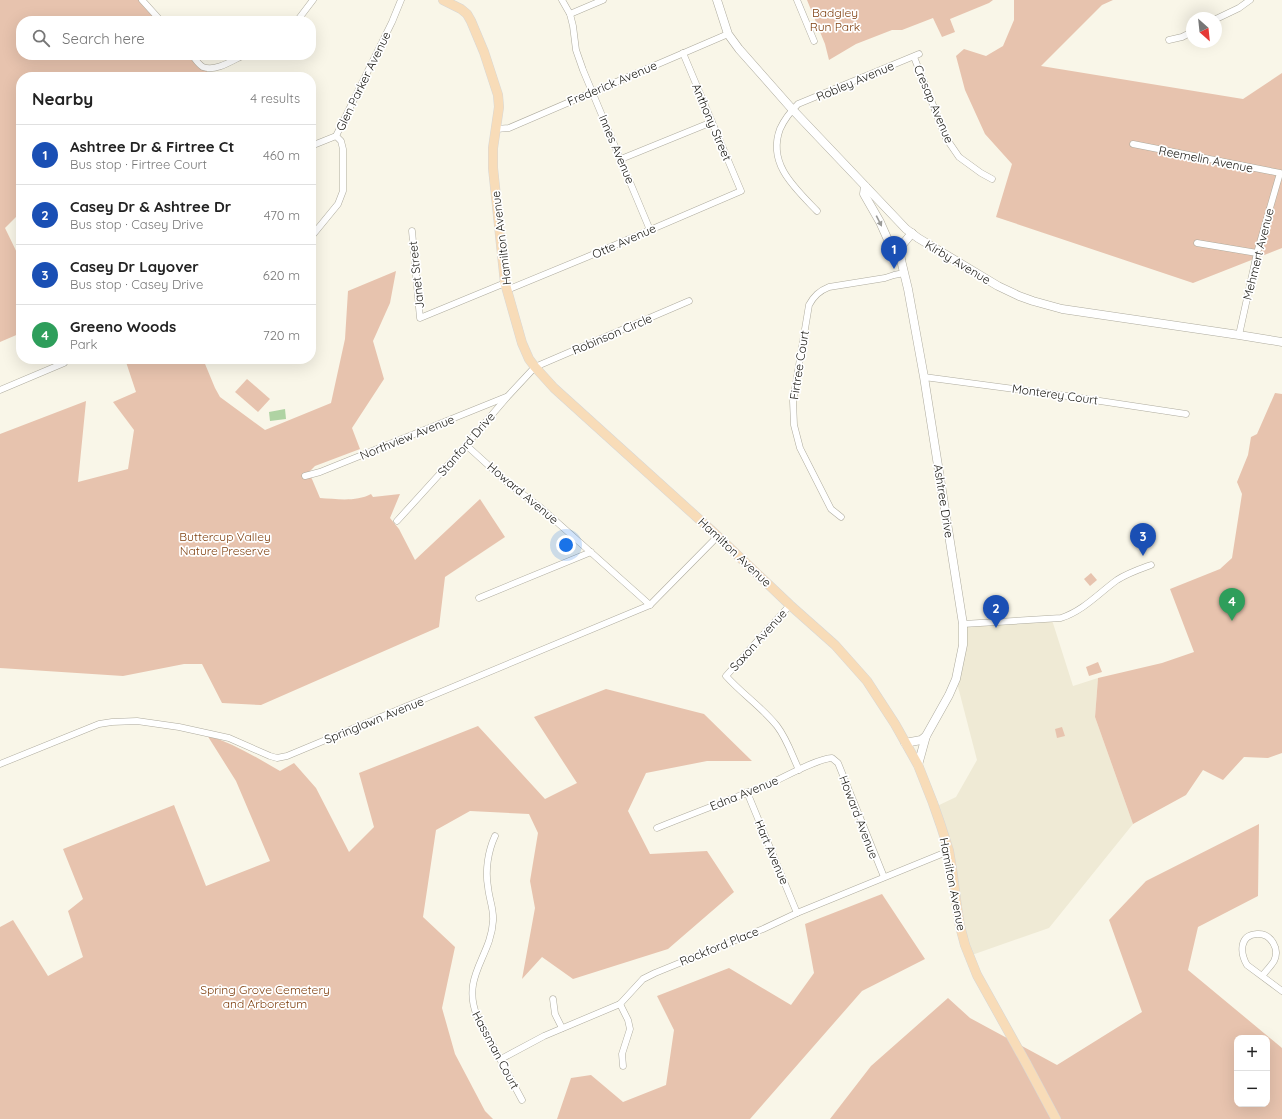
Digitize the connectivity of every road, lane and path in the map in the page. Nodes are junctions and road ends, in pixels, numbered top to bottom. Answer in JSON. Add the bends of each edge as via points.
{"nodes":[{"id":1,"x":142,"y":0,"type":"edge"},
{"id":2,"x":313,"y":0,"type":"edge"},
{"id":3,"x":401,"y":0,"type":"edge"},
{"id":4,"x":443,"y":0,"type":"edge"},
{"id":5,"x":562,"y":0,"type":"edge"},
{"id":6,"x":603,"y":0,"type":"edge"},
{"id":7,"x":717,"y":0,"type":"edge"},
{"id":8,"x":797,"y":0,"type":"edge"},
{"id":9,"x":1250,"y":0,"type":"edge"},
{"id":10,"x":570,"y":14,"type":"junction"},
{"id":11,"x":156,"y":16,"type":"edge"},
{"id":12,"x":301,"y":16,"type":"edge"},
{"id":13,"x":1222,"y":16,"type":"edge"},
{"id":14,"x":728,"y":34,"type":"junction"},
{"id":15,"x":1186,"y":35,"type":"edge"},
{"id":16,"x":1169,"y":40,"type":"dead end"},
{"id":17,"x":814,"y":41,"type":"dead end"},
{"id":18,"x":683,"y":53,"type":"junction"},
{"id":19,"x":916,"y":55,"type":"joint"},
{"id":20,"x":197,"y":60,"type":"edge"},
{"id":21,"x":233,"y":60,"type":"edge"},
{"id":22,"x":593,"y":91,"type":"junction"},
{"id":23,"x":792,"y":109,"type":"junction"},
{"id":24,"x":712,"y":122,"type":"junction"},
{"id":25,"x":496,"y":129,"type":"junction"},
{"id":26,"x":336,"y":136,"type":"junction"},
{"id":27,"x":316,"y":144,"type":"edge"},
{"id":28,"x":1133,"y":144,"type":"dead end"},
{"id":29,"x":621,"y":159,"type":"junction"},
{"id":30,"x":1280,"y":173,"type":"joint"},
{"id":31,"x":992,"y":179,"type":"dead end"},
{"id":32,"x":865,"y":186,"type":"junction"},
{"id":33,"x":741,"y":191,"type":"joint"},
{"id":34,"x":817,"y":211,"type":"dead end"},
{"id":35,"x":650,"y":230,"type":"junction"},
{"id":36,"x":316,"y":231,"type":"edge"},
{"id":37,"x":412,"y":232,"type":"dead end"},
{"id":38,"x":912,"y":233,"type":"junction"},
{"id":39,"x":1197,"y":243,"type":"dead end"},
{"id":40,"x":1257,"y":253,"type":"junction"},
{"id":41,"x":901,"y":260,"type":"junction"},
{"id":42,"x":904,"y":274,"type":"junction"},
{"id":43,"x":506,"y":287,"type":"junction"},
{"id":44,"x":689,"y":301,"type":"dead end"},
{"id":45,"x":420,"y":318,"type":"joint"},
{"id":46,"x":1239,"y":335,"type":"junction"},
{"id":47,"x":1282,"y":342,"type":"edge"},
{"id":48,"x":56,"y":364,"type":"edge"},
{"id":49,"x":535,"y":367,"type":"junction"},
{"id":50,"x":924,"y":376,"type":"junction"},
{"id":51,"x":0,"y":390,"type":"edge"},
{"id":52,"x":508,"y":396,"type":"junction"},
{"id":53,"x":1186,"y":414,"type":"dead end"},
{"id":54,"x":466,"y":446,"type":"junction"},
{"id":55,"x":305,"y":476,"type":"dead end"},
{"id":56,"x":841,"y":517,"type":"dead end"},
{"id":57,"x":397,"y":521,"type":"dead end"},
{"id":58,"x":718,"y":536,"type":"junction"},
{"id":59,"x":591,"y":552,"type":"junction"},
{"id":60,"x":1151,"y":565,"type":"dead end"},
{"id":61,"x":479,"y":598,"type":"dead end"},
{"id":62,"x":650,"y":605,"type":"junction"},
{"id":63,"x":790,"y":605,"type":"junction"},
{"id":64,"x":963,"y":624,"type":"junction"},
{"id":65,"x":926,"y":736,"type":"junction"},
{"id":66,"x":905,"y":743,"type":"junction"},
{"id":67,"x":832,"y":758,"type":"joint"},
{"id":68,"x":0,"y":764,"type":"edge"},
{"id":69,"x":918,"y":765,"type":"junction"},
{"id":70,"x":798,"y":770,"type":"junction"},
{"id":71,"x":746,"y":792,"type":"junction"},
{"id":72,"x":657,"y":828,"type":"dead end"},
{"id":73,"x":495,"y":836,"type":"dead end"},
{"id":74,"x":949,"y":851,"type":"junction"},
{"id":75,"x":884,"y":877,"type":"junction"},
{"id":76,"x":797,"y":913,"type":"junction"},
{"id":77,"x":1262,"y":976,"type":"junction"},
{"id":78,"x":1282,"y":991,"type":"edge"},
{"id":79,"x":553,"y":999,"type":"dead end"},
{"id":80,"x":620,"y":1004,"type":"junction"},
{"id":81,"x":562,"y":1028,"type":"junction"},
{"id":82,"x":501,"y":1059,"type":"junction"},
{"id":83,"x":623,"y":1066,"type":"dead end"},
{"id":84,"x":522,"y":1100,"type":"dead end"},
{"id":85,"x":1056,"y":1119,"type":"edge"}],
"edges":[{"from":1,"to":11,"type":"street"},
{"from":2,"to":12,"type":"street"},
{"from":3,"to":26,"type":"street","name":"Glen Parker Avenue"},
{"from":4,"to":25,"type":"main road","name":"Hamilton Avenue","via":[[467,14],[476,32],[498,95]]},
{"from":5,"to":10,"type":"street","name":"Innes Avenue"},
{"from":6,"to":10,"type":"street"},
{"from":7,"to":14,"type":"street","name":"Kirby Avenue"},
{"from":8,"to":17,"type":"street"},
{"from":9,"to":13,"type":"street"},
{"from":10,"to":22,"type":"street","name":"Innes Avenue","via":[[576,50]]},
{"from":14,"to":18,"type":"street","name":"Frederick Avenue"},
{"from":14,"to":23,"type":"street","name":"Kirby Avenue"},
{"from":15,"to":16,"type":"street"},
{"from":18,"to":22,"type":"street","name":"Frederick Avenue"},
{"from":18,"to":24,"type":"street","name":"Anthony Street"},
{"from":19,"to":23,"type":"street","name":"Robley Avenue","via":[[798,104]]},
{"from":19,"to":31,"type":"street","name":"Cresap Avenue","via":[[946,138],[966,163]]},
{"from":20,"to":21,"type":"street","via":[[202,66],[212,68]]},
{"from":22,"to":25,"type":"street","name":"Frederick Avenue","via":[[509,128]]},
{"from":22,"to":29,"type":"street","name":"Innes Avenue"},
{"from":23,"to":32,"type":"street","name":"Kirby Avenue"},
{"from":23,"to":34,"type":"street","via":[[782,125],[776,149],[784,172]]},
{"from":24,"to":29,"type":"street"},
{"from":24,"to":33,"type":"street","name":"Anthony Street"},
{"from":25,"to":43,"type":"main road","name":"Hamilton Avenue","via":[[493,168]]},
{"from":26,"to":27,"type":"street","name":"Glen Parker Avenue"},
{"from":26,"to":36,"type":"street","via":[[341,141],[343,149],[343,191],[336,208]]},
{"from":28,"to":30,"type":"street","name":"Reemelin Avenue"},
{"from":29,"to":35,"type":"street","name":"Innes Avenue"},
{"from":30,"to":40,"type":"street","name":"Mehmert Avenue"},
{"from":32,"to":38,"type":"street","name":"Kirby Avenue"},
{"from":32,"to":41,"type":"street","one_way":true,"via":[[864,194],[892,249]]},
{"from":33,"to":35,"type":"street","name":"Otte Avenue"},
{"from":35,"to":43,"type":"street","name":"Otte Avenue"},
{"from":37,"to":45,"type":"street","name":"Janet Street"},
{"from":38,"to":41,"type":"street","name":"Ashtree Drive","via":[[900,251]]},
{"from":38,"to":46,"type":"street","name":"Kirby Avenue","via":[[998,286],[1033,301],[1062,309]]},
{"from":39,"to":40,"type":"street"},
{"from":40,"to":46,"type":"street","name":"Mehmert Avenue"},
{"from":41,"to":42,"type":"street","name":"Ashtree Drive"},
{"from":42,"to":50,"type":"street","name":"Ashtree Drive"},
{"from":42,"to":56,"type":"street","name":"Firtree Court","via":[[829,287],[815,296],[809,305],[793,401],[794,425],[800,448],[831,509]]},
{"from":43,"to":45,"type":"street","name":"Otte Avenue"},
{"from":43,"to":49,"type":"main road","name":"Hamilton Avenue","via":[[522,343]]},
{"from":44,"to":49,"type":"street","name":"Robinson Circle"},
{"from":46,"to":47,"type":"street","name":"Kirby Avenue"},
{"from":48,"to":51,"type":"street"},
{"from":49,"to":52,"type":"street","name":"Stanford Drive"},
{"from":49,"to":58,"type":"main road","name":"Hamilton Avenue","via":[[554,388]]},
{"from":50,"to":53,"type":"street","name":"Monterey Court"},
{"from":50,"to":64,"type":"street","name":"Ashtree Drive"},
{"from":52,"to":54,"type":"street","name":"Stanford Drive"},
{"from":52,"to":55,"type":"street","name":"Northview Avenue"},
{"from":54,"to":57,"type":"street","name":"Stanford Drive"},
{"from":54,"to":59,"type":"street","name":"Howard Avenue"},
{"from":58,"to":62,"type":"street","name":"Springlawn Avenue"},
{"from":58,"to":63,"type":"main road","name":"Hamilton Avenue"},
{"from":59,"to":61,"type":"street"},
{"from":59,"to":62,"type":"street","name":"Howard Avenue"},
{"from":60,"to":64,"type":"street","via":[[1125,575],[1080,610],[1064,618]]},
{"from":62,"to":68,"type":"street","name":"Springlawn Avenue","via":[[287,756],[270,756],[229,738],[137,721],[99,724]]},
{"from":63,"to":66,"type":"main road","name":"Hamilton Avenue","via":[[835,645],[867,681]]},
{"from":63,"to":70,"type":"street","name":"Saxon Avenue","via":[[726,676],[777,727]]},
{"from":64,"to":65,"type":"street","name":"Ashtree Drive","via":[[963,645],[956,679]]},
{"from":65,"to":66,"type":"street"},
{"from":65,"to":69,"type":"street","name":"Ashtree Drive"},
{"from":66,"to":69,"type":"main road","name":"Hamilton Avenue"},
{"from":67,"to":70,"type":"street","name":"Edna Avenue"},
{"from":67,"to":75,"type":"street","name":"Howard Avenue","via":[[838,764]]},
{"from":69,"to":74,"type":"main road","name":"Hamilton Avenue"},
{"from":70,"to":71,"type":"street","name":"Edna Avenue"},
{"from":71,"to":72,"type":"street","name":"Edna Avenue"},
{"from":71,"to":76,"type":"street","name":"Hart Avenue"},
{"from":73,"to":82,"type":"street","name":"Hassman Court","via":[[490,848],[487,886],[493,921],[472,986],[472,996],[477,1016]]},
{"from":74,"to":75,"type":"street","name":"Rockford Place"},
{"from":74,"to":85,"type":"main road","name":"Hamilton Avenue","via":[[960,926],[972,964]]},
{"from":75,"to":76,"type":"street","name":"Rockford Place"},
{"from":76,"to":80,"type":"street","name":"Rockford Place","via":[[655,973],[644,979]]},
{"from":77,"to":77,"type":"street","via":[[1274,961],[1276,947],[1265,935],[1257,934],[1249,936],[1241,951],[1247,965]]},
{"from":77,"to":78,"type":"street"},
{"from":79,"to":81,"type":"street","via":[[555,1014]]},
{"from":80,"to":81,"type":"street","name":"Rockford Place"},
{"from":80,"to":83,"type":"street","via":[[630,1029],[622,1054]]},
{"from":81,"to":82,"type":"street","name":"Rockford Place"},
{"from":82,"to":84,"type":"street","name":"Hassman Court"}]}
